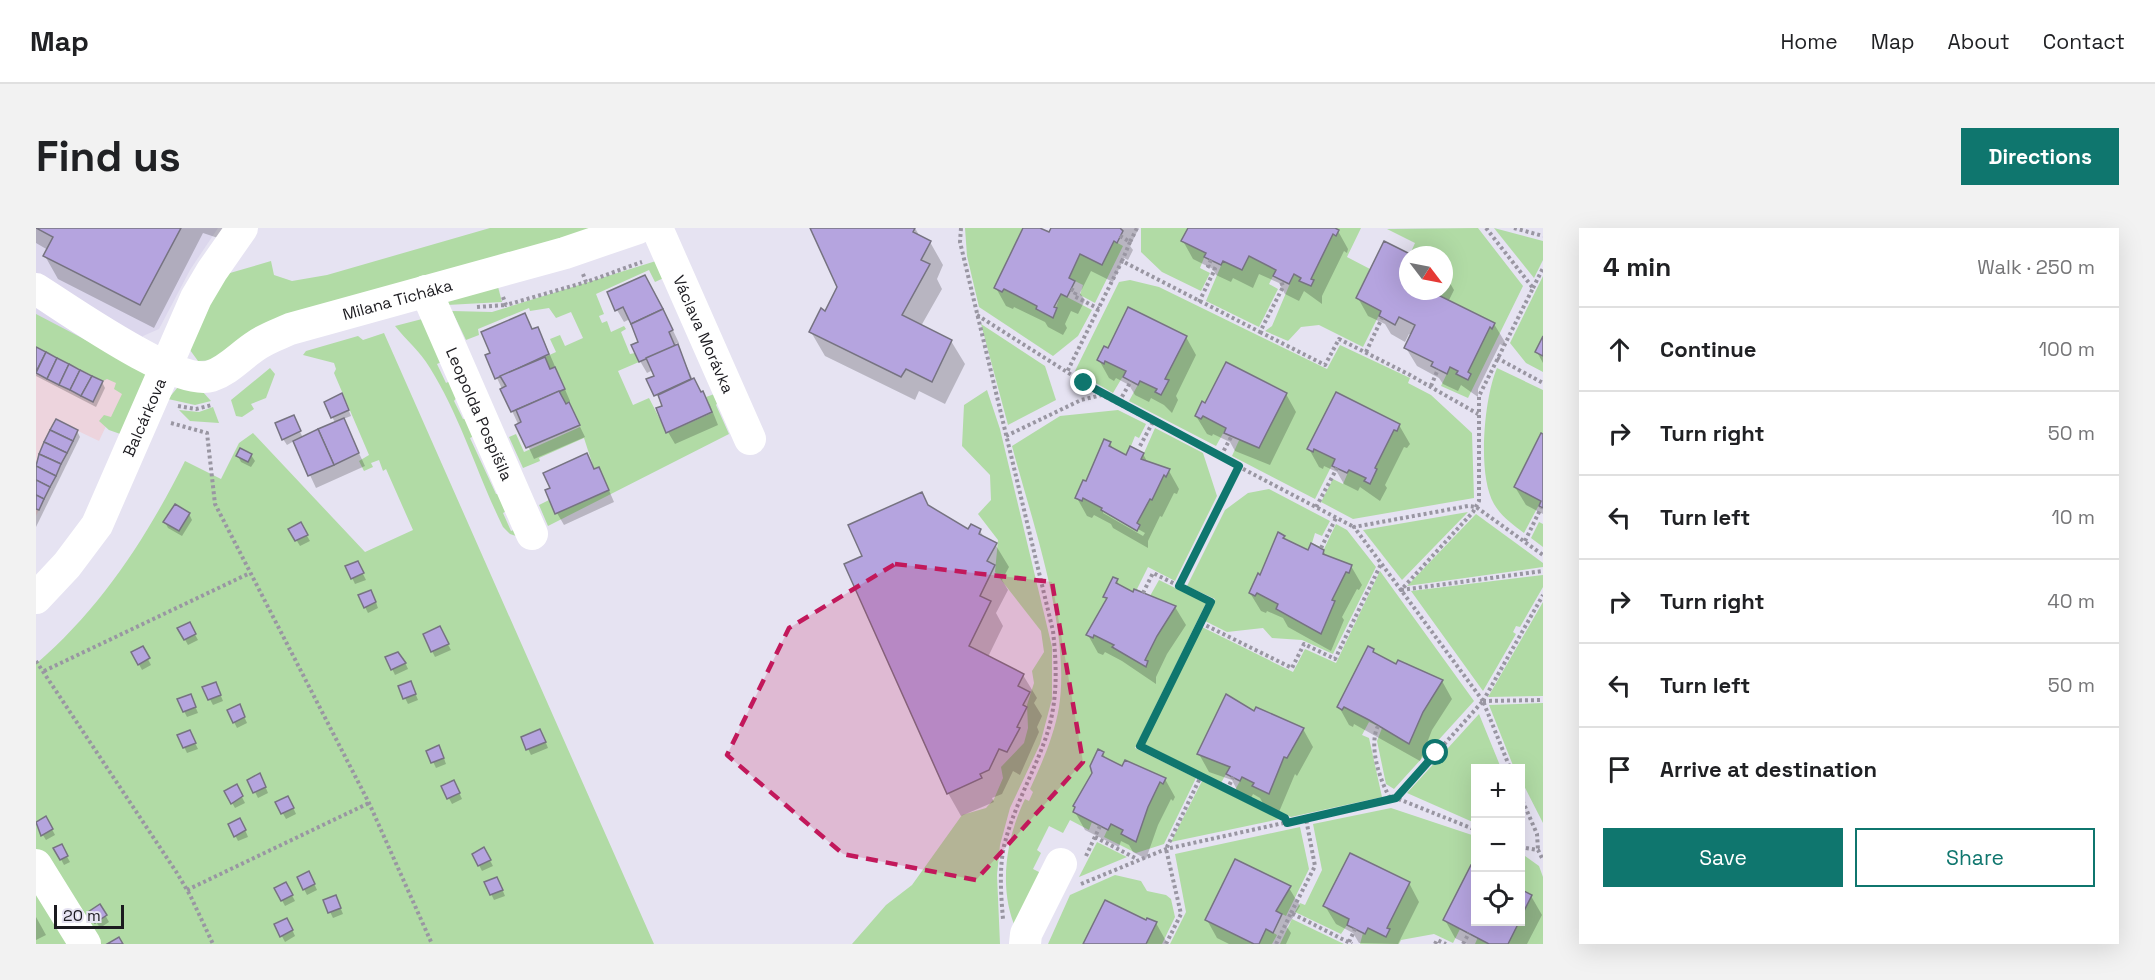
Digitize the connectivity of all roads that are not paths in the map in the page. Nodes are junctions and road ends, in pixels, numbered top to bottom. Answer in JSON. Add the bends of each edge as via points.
{"nodes":[{"id":1,"x":242,"y":228,"type":"edge"},
{"id":2,"x":638,"y":228,"type":"edge"},
{"id":3,"x":657,"y":228,"type":"edge"},
{"id":4,"x":36,"y":289,"type":"edge"},
{"id":5,"x":426,"y":291,"type":"junction"},
{"id":6,"x":165,"y":366,"type":"junction"},
{"id":7,"x":750,"y":439,"type":"dead end"},
{"id":8,"x":532,"y":534,"type":"dead end"},
{"id":9,"x":36,"y":598,"type":"edge"},
{"id":10,"x":36,"y":865,"type":"edge"},
{"id":11,"x":1067,"y":874,"type":"road end"},
{"id":12,"x":1014,"y":934,"type":"edge"},
{"id":13,"x":85,"y":944,"type":"edge"}],
"edges":[{"from":1,"to":6,"type":"street","name":"Balcárkova","via":[[212,271]]},
{"from":2,"to":5,"type":"street","name":"Milana Ticháka","via":[[565,253]]},
{"from":3,"to":7,"type":"street","name":"Václava Morávka"},
{"from":4,"to":6,"type":"street","name":"Milana Ticháka"},
{"from":5,"to":6,"type":"street","name":"Milana Ticháka","via":[[290,329],[210,376],[193,376]]},
{"from":5,"to":8,"type":"street","name":"Leopolda Pospíšila"},
{"from":6,"to":9,"type":"street","name":"Balcárkova","via":[[97,525]]},
{"from":10,"to":13,"type":"street"},
{"from":11,"to":12,"type":"street","via":[[1026,934]]}]}
